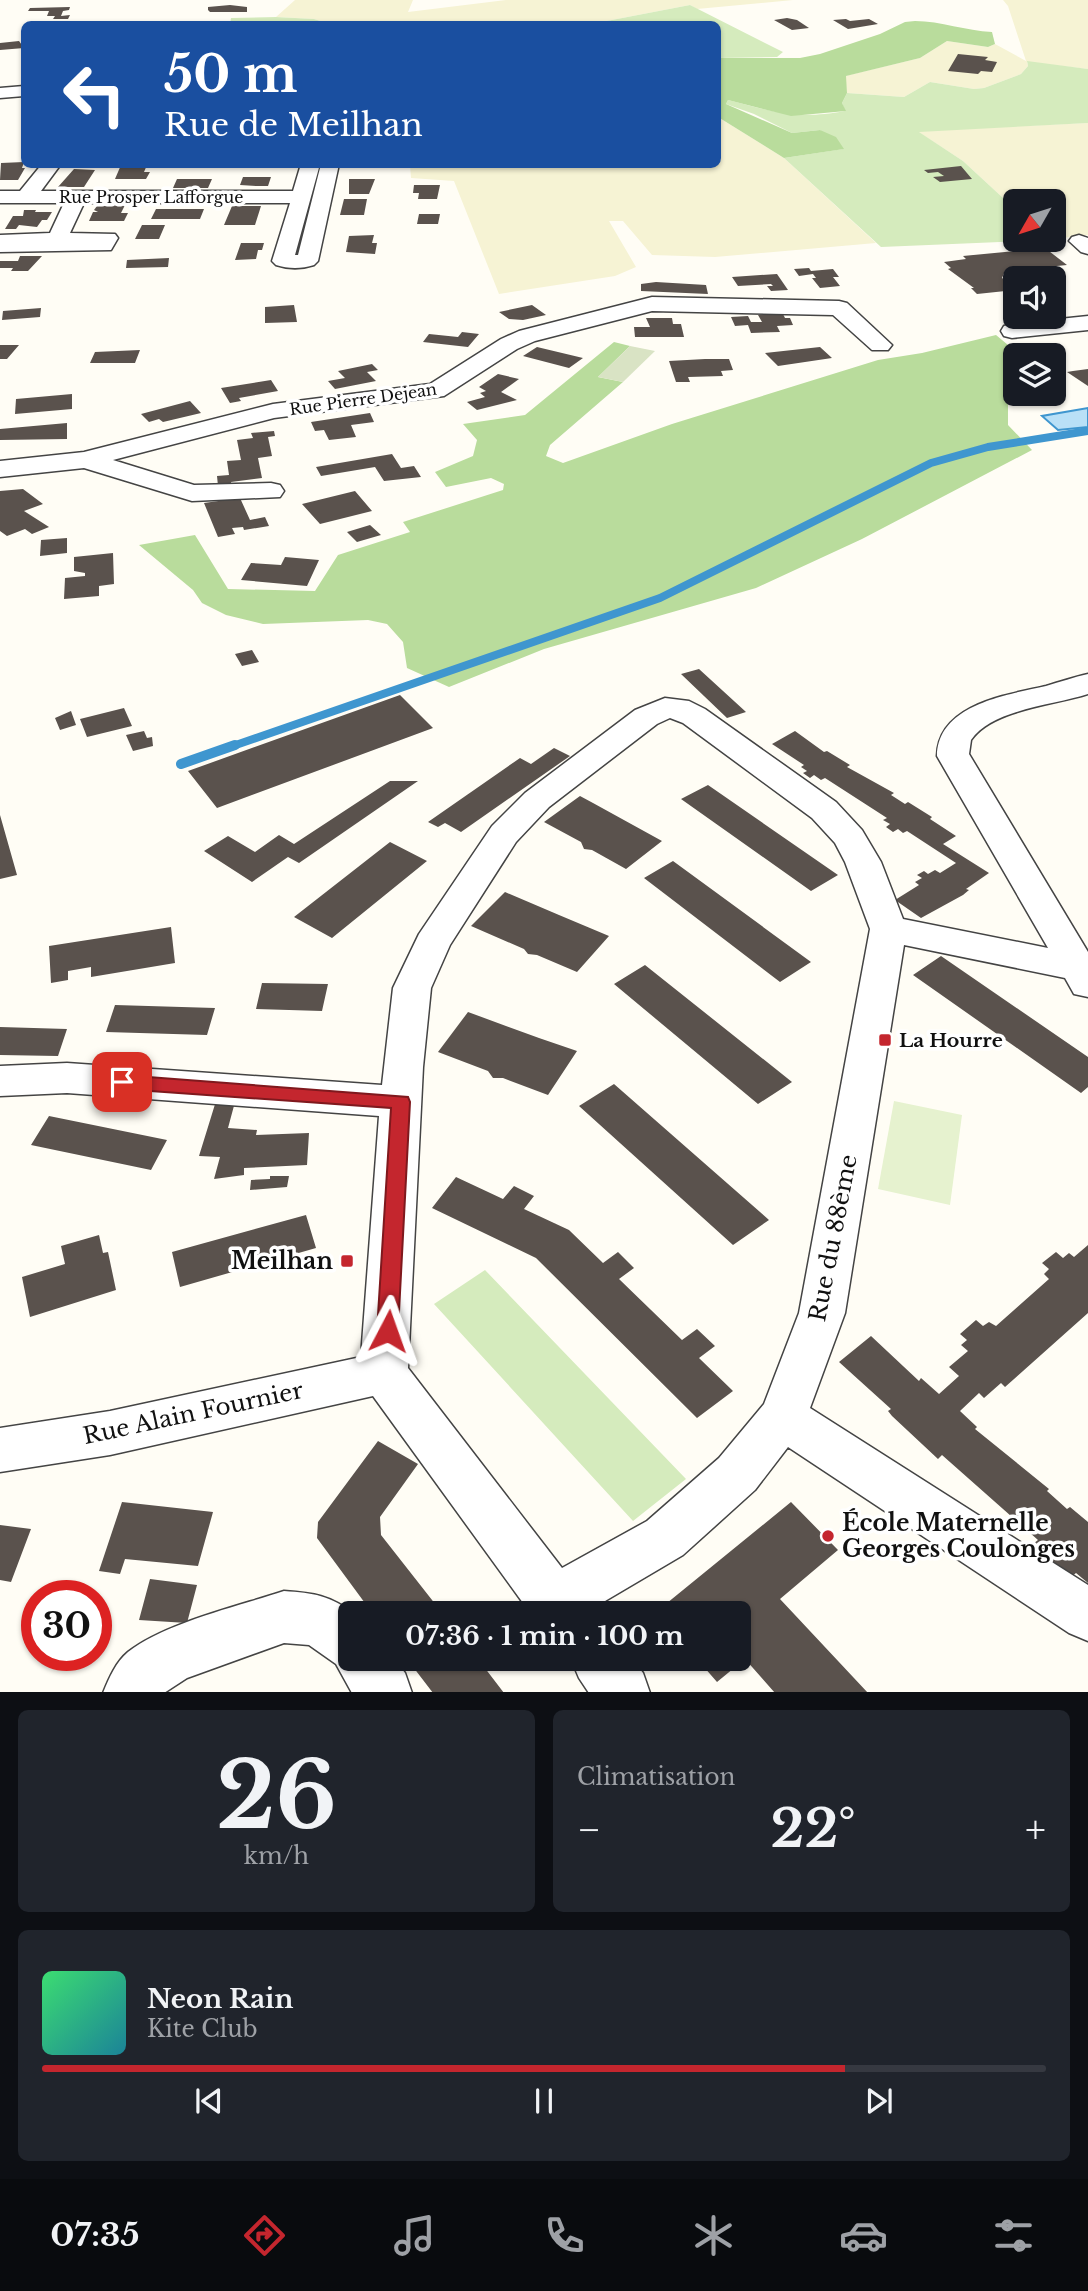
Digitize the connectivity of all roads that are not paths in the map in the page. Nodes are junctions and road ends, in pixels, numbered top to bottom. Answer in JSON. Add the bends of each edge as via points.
{"nodes":[{"id":1,"x":21,"y":91,"type":"edge"},
{"id":2,"x":0,"y":93,"type":"edge"},
{"id":3,"x":49,"y":168,"type":"edge"},
{"id":4,"x":310,"y":168,"type":"edge"},
{"id":5,"x":329,"y":168,"type":"edge"},
{"id":6,"x":0,"y":197,"type":"edge"},
{"id":7,"x":26,"y":197,"type":"junction"},
{"id":8,"x":77,"y":197,"type":"junction"},
{"id":9,"x":302,"y":197,"type":"junction"},
{"id":10,"x":55,"y":243,"type":"dead end"},
{"id":11,"x":874,"y":304,"type":"dead end"},
{"id":12,"x":839,"y":309,"type":"junction"},
{"id":13,"x":1088,"y":323,"type":"edge"},
{"id":14,"x":1012,"y":331,"type":"dead end"},
{"id":15,"x":880,"y":345,"type":"dead end"},
{"id":16,"x":85,"y":460,"type":"junction"},
{"id":17,"x":0,"y":469,"type":"edge"},
{"id":18,"x":271,"y":491,"type":"dead end"},
{"id":19,"x":1088,"y":683,"type":"edge"},
{"id":20,"x":888,"y":929,"type":"junction"},
{"id":21,"x":1082,"y":976,"type":"edge"},
{"id":22,"x":0,"y":1081,"type":"edge"},
{"id":23,"x":401,"y":1102,"type":"junction"},
{"id":24,"x":384,"y":1373,"type":"junction"},
{"id":25,"x":783,"y":1417,"type":"junction"},
{"id":26,"x":0,"y":1450,"type":"edge"},
{"id":27,"x":555,"y":1601,"type":"edge"},
{"id":28,"x":568,"y":1601,"type":"edge"},
{"id":29,"x":1088,"y":1615,"type":"edge"},
{"id":30,"x":338,"y":1634,"type":"edge"},
{"id":31,"x":370,"y":1671,"type":"edge"},
{"id":32,"x":607,"y":1671,"type":"edge"},
{"id":33,"x":130,"y":1692,"type":"edge"},
{"id":34,"x":385,"y":1692,"type":"edge"},
{"id":35,"x":623,"y":1692,"type":"edge"}],
"edges":[{"from":1,"to":2,"type":"street"},
{"from":3,"to":7,"type":"street"},
{"from":4,"to":9,"type":"street"},
{"from":5,"to":9,"type":"street","via":[[307,261],[283,261]]},
{"from":6,"to":7,"type":"street","name":"Rue Prosper Lafforgue"},
{"from":7,"to":8,"type":"street","name":"Rue Prosper Lafforgue"},
{"from":8,"to":9,"type":"street","name":"Rue Prosper Lafforgue"},
{"from":8,"to":10,"type":"street"},
{"from":11,"to":12,"type":"street","name":"Rue Pierre Dejean"},
{"from":12,"to":15,"type":"street"},
{"from":12,"to":16,"type":"street","name":"Rue Pierre Dejean","via":[[635,306],[527,336],[435,391],[273,411]]},
{"from":13,"to":14,"type":"street"},
{"from":16,"to":17,"type":"street"},
{"from":16,"to":18,"type":"street","via":[[192,493]]},
{"from":19,"to":21,"type":"street","via":[[986,712],[967,723],[955,739],[953,756]]},
{"from":20,"to":21,"type":"street"},
{"from":20,"to":23,"type":"street","via":[[863,862],[850,838],[824,810],[694,716],[665,708],[646,717],[537,800],[504,834],[432,943],[412,988]]},
{"from":20,"to":25,"type":"street","name":"Rue du 88ème","via":[[822,1313]]},
{"from":22,"to":23,"type":"street","via":[[67,1079]]},
{"from":23,"to":24,"type":"street"},
{"from":24,"to":26,"type":"street","name":"Rue Alain Fournier","via":[[110,1433]]},
{"from":24,"to":27,"type":"street","name":"Rue du 88ème"},
{"from":25,"to":28,"type":"street","name":"Rue du 88ème","via":[[737,1475],[665,1538]]},
{"from":25,"to":29,"type":"street"},
{"from":30,"to":33,"type":"street","via":[[319,1620],[284,1617],[172,1656],[146,1672]]},
{"from":31,"to":34,"type":"street"},
{"from":32,"to":35,"type":"street"}]}
